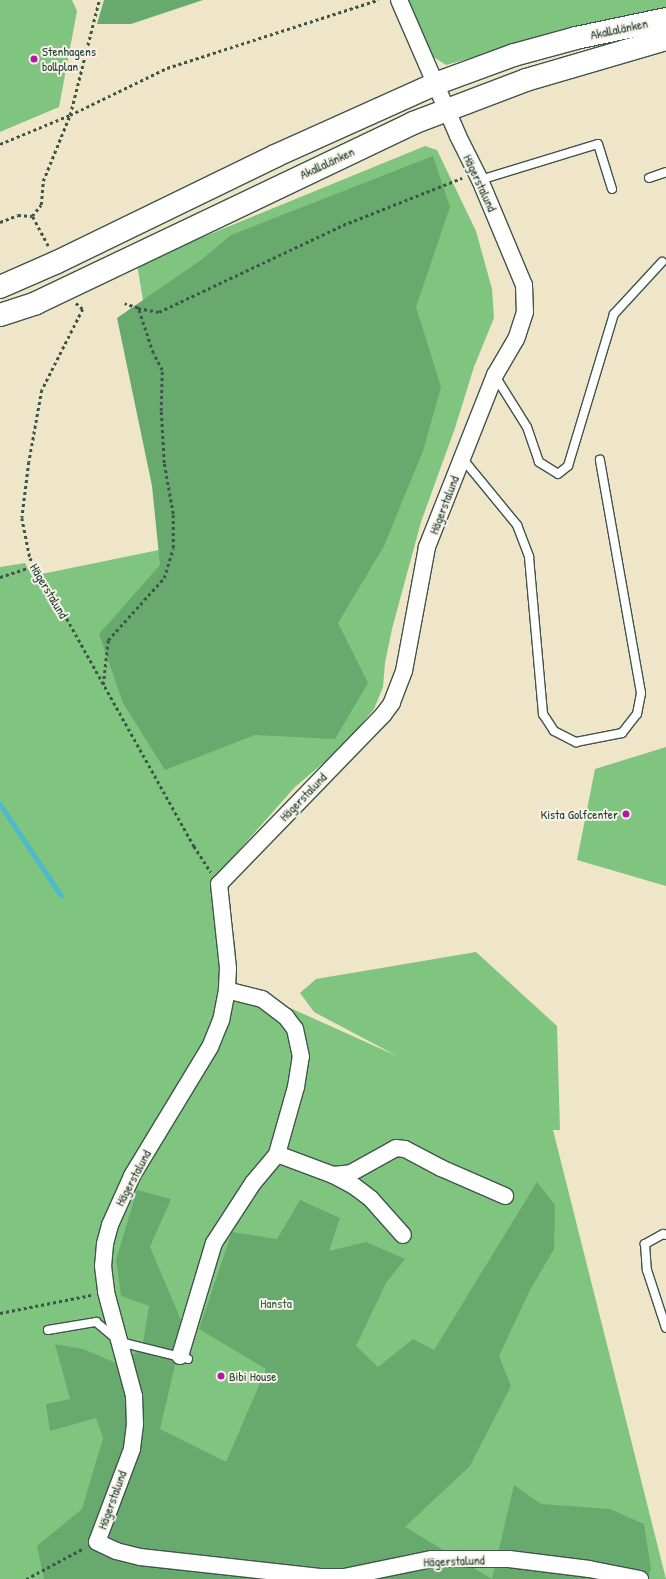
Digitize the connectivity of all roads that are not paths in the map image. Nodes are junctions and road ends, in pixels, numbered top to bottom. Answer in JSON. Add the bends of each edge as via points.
{"nodes":[{"id":1,"x":399,"y":0,"type":"edge"},
{"id":2,"x":666,"y":19,"type":"edge"},
{"id":3,"x":666,"y":39,"type":"edge"},
{"id":4,"x":435,"y":84,"type":"junction"},
{"id":5,"x":446,"y":110,"type":"junction"},
{"id":6,"x":666,"y":172,"type":"edge"},
{"id":7,"x":478,"y":177,"type":"junction"},
{"id":8,"x":649,"y":178,"type":"dead end"},
{"id":9,"x":612,"y":189,"type":"dead end"},
{"id":10,"x":662,"y":262,"type":"dead end"},
{"id":11,"x":0,"y":287,"type":"edge"},
{"id":12,"x":0,"y":315,"type":"edge"},
{"id":13,"x":495,"y":375,"type":"junction"},
{"id":14,"x":462,"y":458,"type":"junction"},
{"id":15,"x":600,"y":460,"type":"dead end"},
{"id":16,"x":227,"y":990,"type":"junction"},
{"id":17,"x":277,"y":1154,"type":"junction"},
{"id":18,"x":334,"y":1175,"type":"junction"},
{"id":19,"x":505,"y":1196,"type":"dead end"},
{"id":20,"x":402,"y":1235,"type":"dead end"},
{"id":21,"x":666,"y":1235,"type":"edge"},
{"id":22,"x":666,"y":1328,"type":"edge"},
{"id":23,"x":48,"y":1330,"type":"dead end"},
{"id":24,"x":120,"y":1342,"type":"junction"},
{"id":25,"x":184,"y":1358,"type":"joint"},
{"id":26,"x":640,"y":1579,"type":"edge"}],
"edges":[{"from":1,"to":4,"type":"street","name":"Hägerstalund"},
{"from":2,"to":4,"type":"main road","name":"Akallalänken","via":[[576,38],[514,55]]},
{"from":3,"to":5,"type":"main road","name":"Akallalänken","via":[[526,80]]},
{"from":4,"to":5,"type":"street","name":"Hägerstalund"},
{"from":4,"to":11,"type":"main road","name":"Akallalänken","via":[[275,156]]},
{"from":5,"to":7,"type":"street","name":"Hägerstalund"},
{"from":5,"to":12,"type":"main road","name":"Akallalänken","via":[[413,122],[36,303]]},
{"from":6,"to":8,"type":"lane"},
{"from":7,"to":9,"type":"lane","via":[[598,144]]},
{"from":7,"to":13,"type":"street","name":"Hägerstalund","via":[[524,285],[526,302],[516,339]]},
{"from":10,"to":13,"type":"lane","via":[[614,314],[568,466],[558,474],[539,462],[527,427]]},
{"from":13,"to":14,"type":"street","name":"Hägerstalund"},
{"from":14,"to":15,"type":"lane","via":[[517,525],[529,557],[543,714],[554,731],[576,742],[622,733],[637,714],[642,693]]},
{"from":14,"to":16,"type":"street","name":"Hägerstalund","via":[[427,547],[404,671],[392,703],[219,884],[228,968]]},
{"from":16,"to":17,"type":"street","via":[[262,999],[274,1007],[295,1029],[300,1044],[301,1057],[296,1087]]},
{"from":16,"to":24,"type":"street","name":"Hägerstalund","via":[[221,1020],[210,1047],[132,1176],[110,1224],[103,1266],[106,1292]]},
{"from":17,"to":18,"type":"street"},
{"from":17,"to":25,"type":"street","via":[[253,1183],[214,1243]]},
{"from":18,"to":19,"type":"street","via":[[351,1173],[396,1148],[405,1149]]},
{"from":18,"to":20,"type":"street","via":[[371,1199]]},
{"from":21,"to":22,"type":"lane","via":[[663,1234],[645,1244],[647,1270]]},
{"from":23,"to":24,"type":"lane","via":[[96,1322]]},
{"from":24,"to":25,"type":"lane"},
{"from":24,"to":26,"type":"street","name":"Hägerstalund","via":[[134,1396],[135,1424],[132,1448],[97,1542],[116,1551],[140,1557],[320,1577],[344,1577],[432,1559],[509,1559],[589,1569]]}]}
